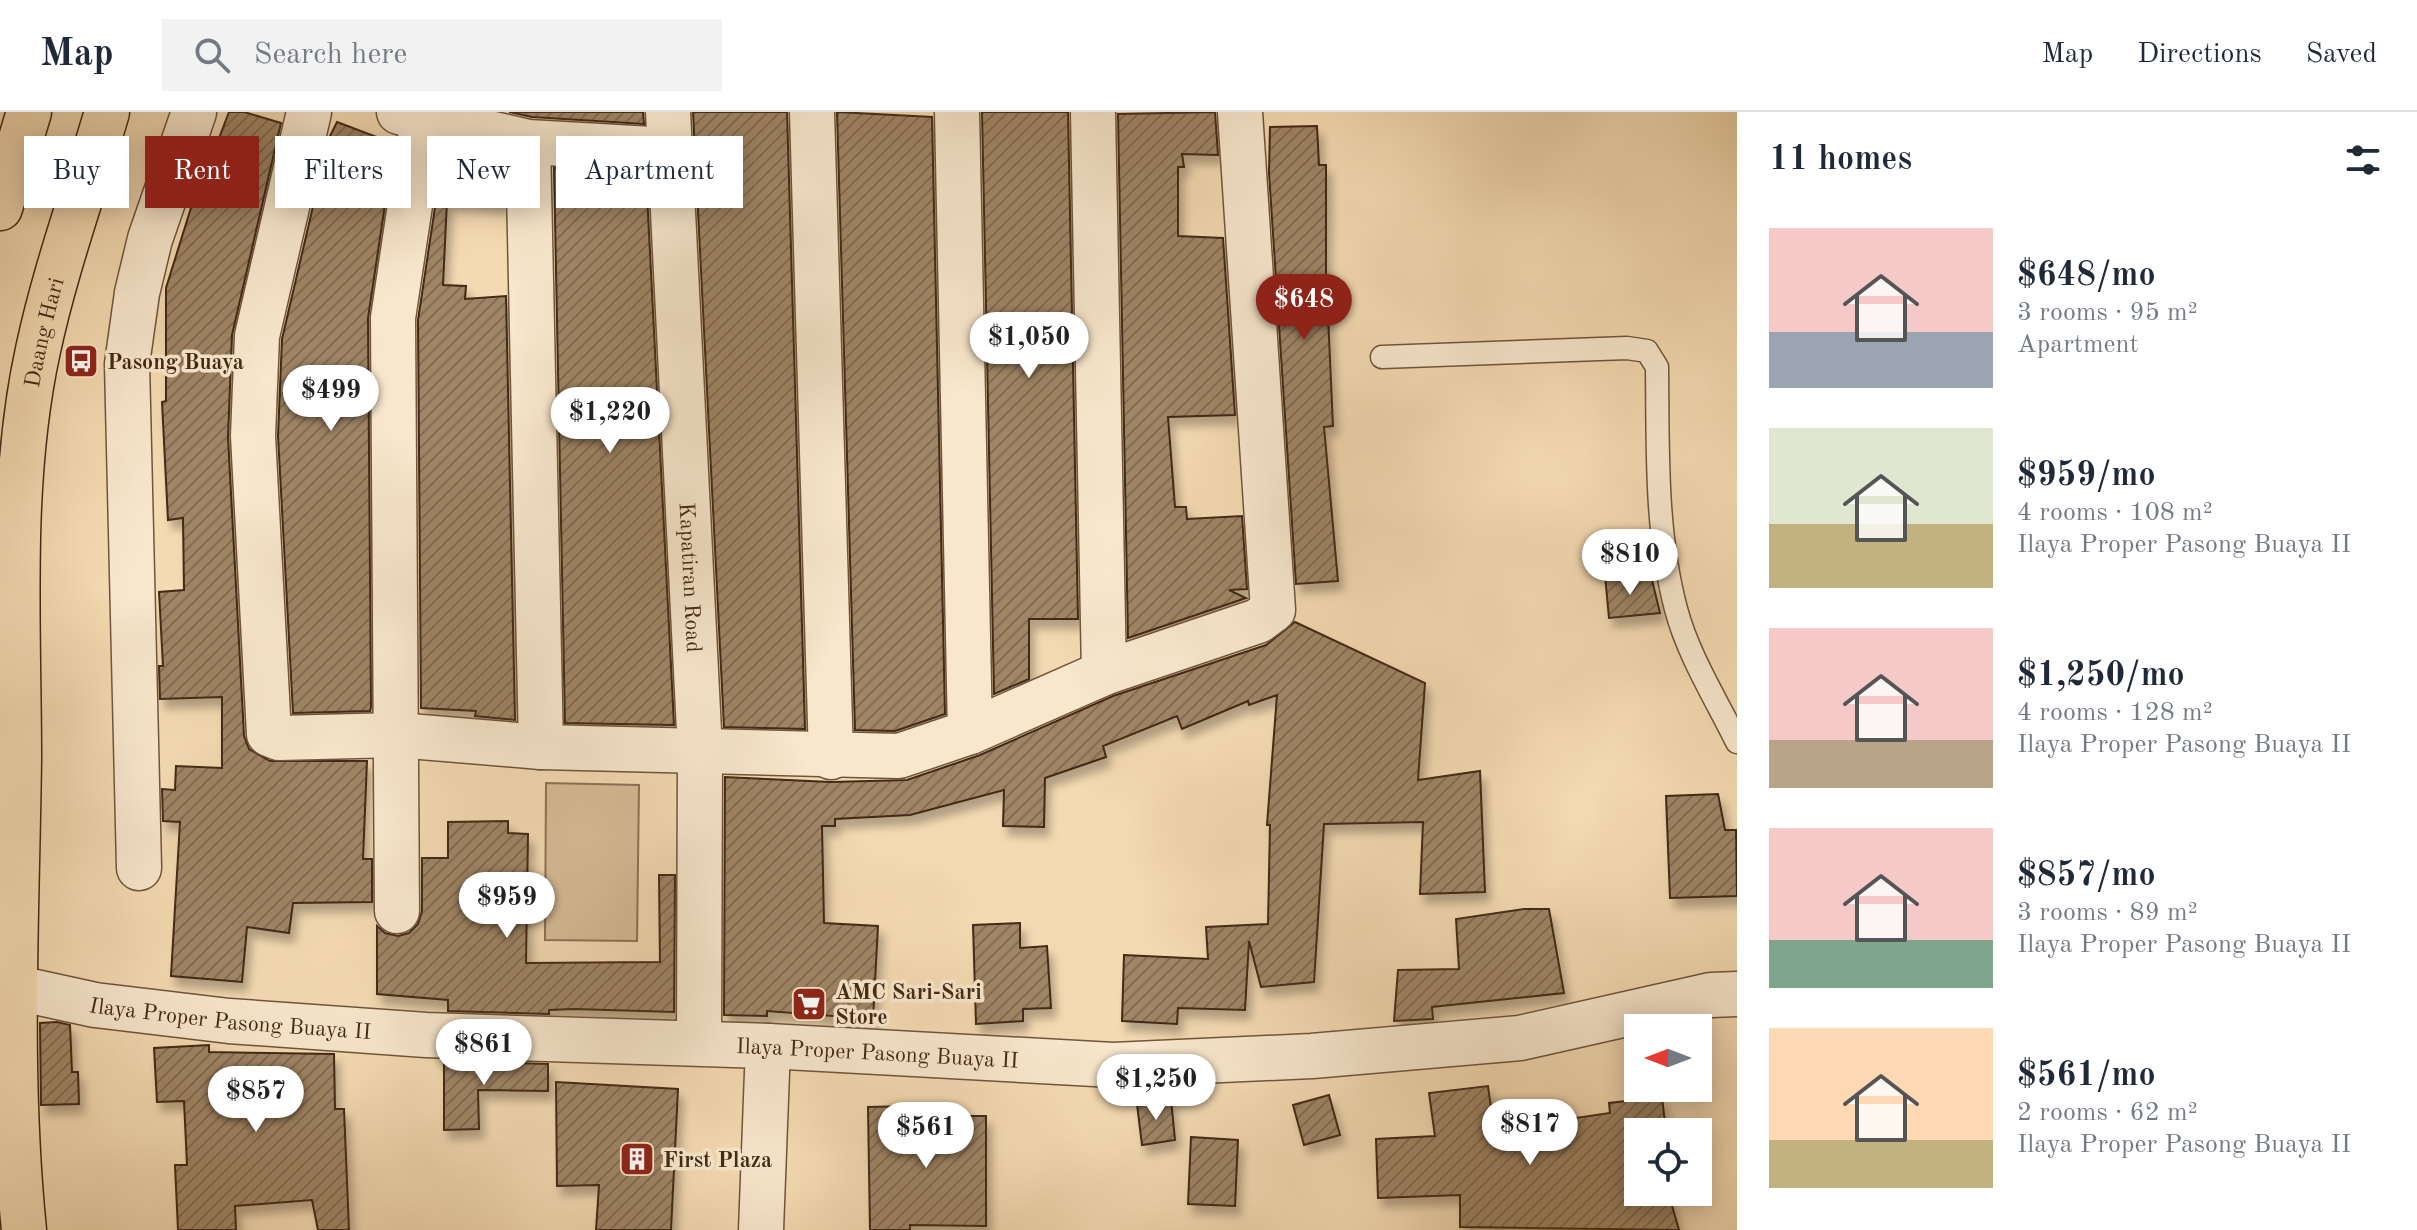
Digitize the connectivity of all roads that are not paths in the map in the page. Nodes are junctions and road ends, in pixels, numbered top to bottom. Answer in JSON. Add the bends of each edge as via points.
{"nodes":[{"id":1,"x":29,"y":112,"type":"edge"},
{"id":2,"x":107,"y":112,"type":"edge"},
{"id":3,"x":194,"y":112,"type":"edge"},
{"id":4,"x":309,"y":112,"type":"edge"},
{"id":5,"x":812,"y":112,"type":"edge"},
{"id":6,"x":957,"y":112,"type":"edge"},
{"id":7,"x":1093,"y":112,"type":"edge"},
{"id":8,"x":1240,"y":112,"type":"edge"},
{"id":9,"x":411,"y":116,"type":"edge"},
{"id":10,"x":669,"y":131,"type":"edge"},
{"id":11,"x":501,"y":136,"type":"edge"},
{"id":12,"x":540,"y":141,"type":"edge"},
{"id":13,"x":0,"y":208,"type":"edge"},
{"id":14,"x":529,"y":208,"type":"edge"},
{"id":15,"x":1382,"y":357,"type":"dead end"},
{"id":16,"x":1104,"y":673,"type":"junction"},
{"id":17,"x":1726,"y":697,"type":"edge"},
{"id":18,"x":970,"y":732,"type":"junction"},
{"id":19,"x":397,"y":735,"type":"junction"},
{"id":20,"x":1737,"y":742,"type":"edge"},
{"id":21,"x":541,"y":747,"type":"junction"},
{"id":22,"x":700,"y":751,"type":"junction"},
{"id":23,"x":831,"y":757,"type":"junction"},
{"id":24,"x":139,"y":868,"type":"dead end"},
{"id":25,"x":397,"y":911,"type":"dead end"},
{"id":26,"x":17,"y":988,"type":"junction"},
{"id":27,"x":1737,"y":994,"type":"edge"},
{"id":28,"x":699,"y":1043,"type":"junction"},
{"id":29,"x":768,"y":1046,"type":"junction"},
{"id":30,"x":24,"y":1230,"type":"edge"},
{"id":31,"x":761,"y":1230,"type":"edge"}],
"edges":[{"from":1,"to":13,"type":"main road"},
{"from":2,"to":26,"type":"main road","name":"Daang Hari","via":[[38,350],[24,443]]},
{"from":3,"to":24,"type":"street","via":[[150,239],[127,364]]},
{"from":4,"to":19,"type":"street","via":[[257,336],[253,436],[267,726],[269,734],[279,738]]},
{"from":5,"to":23,"type":"street"},
{"from":6,"to":18,"type":"street"},
{"from":7,"to":16,"type":"street"},
{"from":8,"to":16,"type":"street","via":[[1273,610],[1258,621]]},
{"from":9,"to":11,"type":"street"},
{"from":9,"to":19,"type":"street","via":[[393,318]]},
{"from":10,"to":12,"type":"street"},
{"from":10,"to":22,"type":"street","name":"Kapatiran Road"},
{"from":14,"to":21,"type":"street"},
{"from":15,"to":17,"type":"lane","via":[[1647,351],[1657,367],[1660,512],[1676,609],[1687,642]]},
{"from":16,"to":18,"type":"street"},
{"from":17,"to":20,"type":"lane"},
{"from":18,"to":23,"type":"street","via":[[899,756]]},
{"from":19,"to":21,"type":"street"},
{"from":19,"to":25,"type":"street"},
{"from":21,"to":22,"type":"street"},
{"from":22,"to":23,"type":"street"},
{"from":22,"to":28,"type":"street","name":"Kapatiran Road"},
{"from":26,"to":28,"type":"street","name":"Ilaya Proper Pasong Buaya II","via":[[95,1005],[229,1021],[426,1035]]},
{"from":26,"to":30,"type":"main road","name":"Daang Hari","via":[[17,1167]]},
{"from":27,"to":29,"type":"street","name":"Ilaya Proper Pasong Buaya II","via":[[1711,995],[1520,1038],[1312,1056],[1113,1065]]},
{"from":28,"to":29,"type":"street","name":"Ilaya Proper Pasong Buaya II"},
{"from":29,"to":31,"type":"street"}]}
